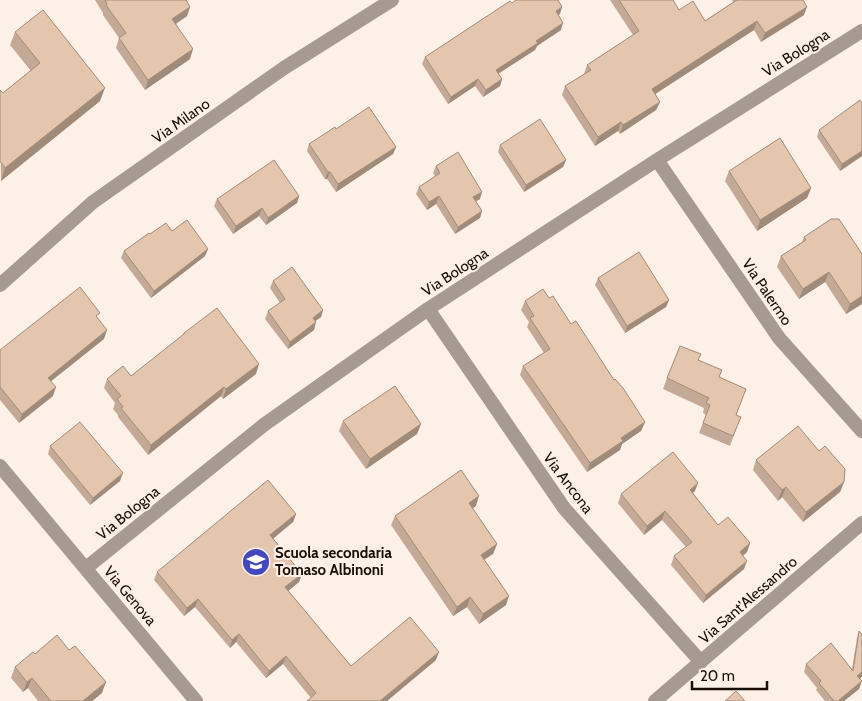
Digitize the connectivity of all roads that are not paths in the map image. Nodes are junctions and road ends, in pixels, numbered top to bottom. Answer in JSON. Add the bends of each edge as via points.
{"nodes":[{"id":1,"x":392,"y":0,"type":"edge"},
{"id":2,"x":862,"y":31,"type":"edge"},
{"id":3,"x":657,"y":160,"type":"junction"},
{"id":4,"x":0,"y":285,"type":"edge"},
{"id":5,"x":428,"y":309,"type":"junction"},
{"id":6,"x":862,"y":431,"type":"edge"},
{"id":7,"x":0,"y":466,"type":"edge"},
{"id":8,"x":862,"y":523,"type":"edge"},
{"id":9,"x":86,"y":568,"type":"junction"},
{"id":10,"x":700,"y":662,"type":"junction"},
{"id":11,"x":196,"y":701,"type":"edge"},
{"id":12,"x":655,"y":701,"type":"edge"}],
"edges":[{"from":1,"to":4,"type":"street","name":"Via Milano","via":[[284,68],[93,202]]},
{"from":2,"to":3,"type":"street","name":"Via Bologna"},
{"from":3,"to":5,"type":"street","name":"Via Bologna"},
{"from":3,"to":6,"type":"street","name":"Via Palermo","via":[[779,338]]},
{"from":5,"to":9,"type":"street","name":"Via Bologna","via":[[265,424]]},
{"from":5,"to":10,"type":"street","name":"Via Ancona","via":[[564,508]]},
{"from":7,"to":9,"type":"street","name":"Via Genova"},
{"from":8,"to":10,"type":"street","name":"Via Sant'Alessandro"},
{"from":9,"to":11,"type":"street","name":"Via Genova"},
{"from":10,"to":12,"type":"street","name":"Via Sant'Alessandro"}]}
